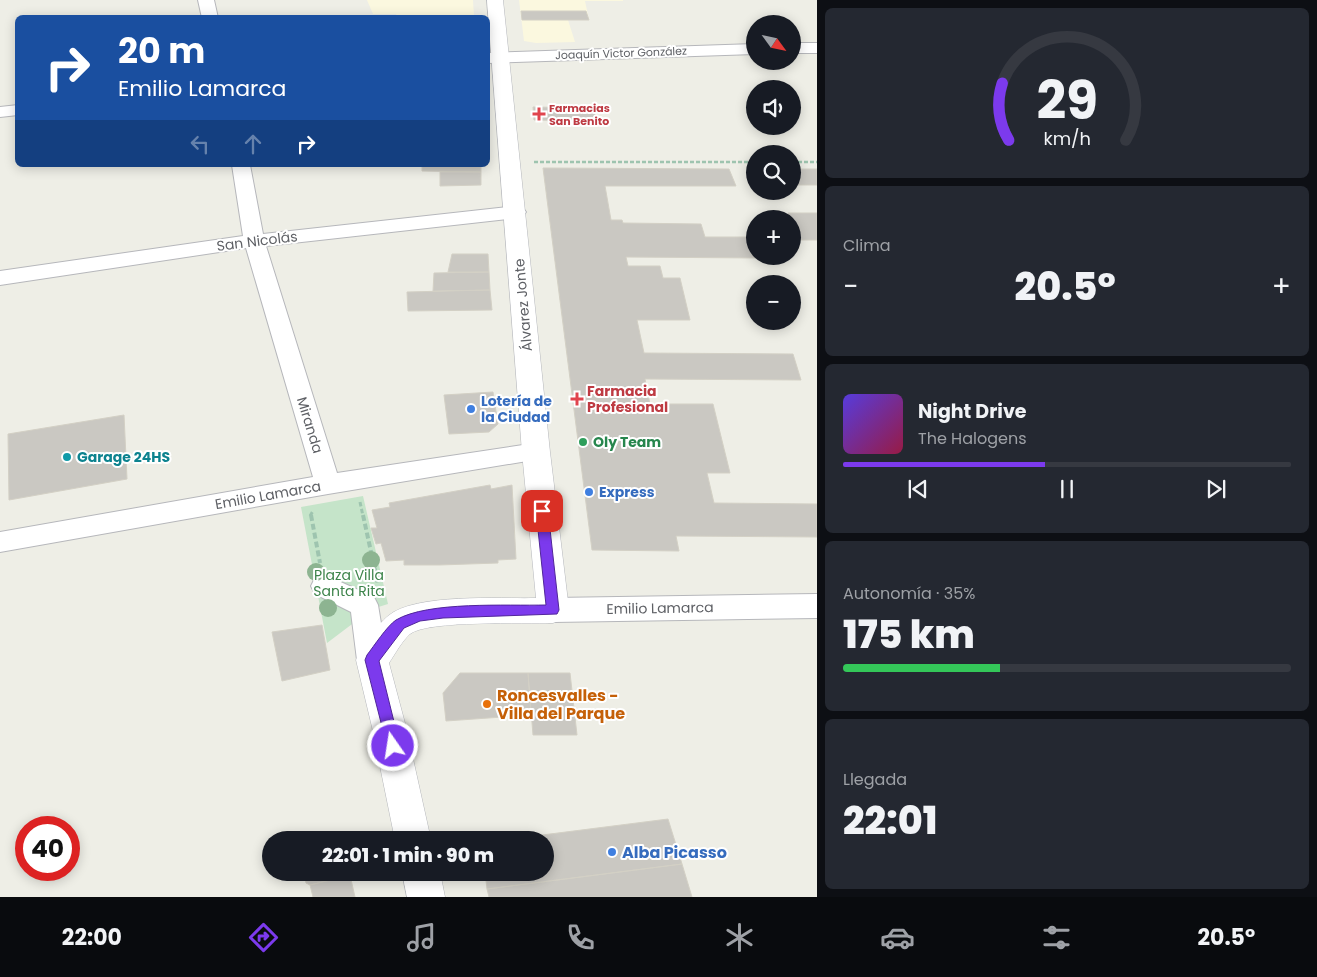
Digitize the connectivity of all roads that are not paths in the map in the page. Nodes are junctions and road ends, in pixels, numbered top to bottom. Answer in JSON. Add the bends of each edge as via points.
{"nodes":[{"id":1,"x":206,"y":0,"type":"edge"},
{"id":2,"x":495,"y":0,"type":"edge"},
{"id":3,"x":209,"y":15,"type":"edge"},
{"id":4,"x":801,"y":48,"type":"edge"},
{"id":5,"x":817,"y":48,"type":"edge"},
{"id":6,"x":746,"y":49,"type":"edge"},
{"id":7,"x":494,"y":57,"type":"edge"},
{"id":8,"x":15,"y":110,"type":"edge"},
{"id":9,"x":0,"y":112,"type":"edge"},
{"id":10,"x":241,"y":167,"type":"edge"},
{"id":11,"x":516,"y":212,"type":"junction"},
{"id":12,"x":254,"y":240,"type":"junction"},
{"id":13,"x":0,"y":278,"type":"edge"},
{"id":14,"x":536,"y":452,"type":"junction"},
{"id":15,"x":328,"y":484,"type":"junction"},
{"id":16,"x":0,"y":542,"type":"edge"},
{"id":17,"x":325,"y":586,"type":"road end"},
{"id":18,"x":817,"y":606,"type":"edge"},
{"id":19,"x":553,"y":610,"type":"junction"},
{"id":20,"x":372,"y":660,"type":"junction"},
{"id":21,"x":412,"y":831,"type":"edge"},
{"id":22,"x":422,"y":881,"type":"edge"},
{"id":23,"x":426,"y":897,"type":"edge"}],
"edges":[{"from":1,"to":3,"type":"street"},
{"from":2,"to":7,"type":"street","name":"Álvarez Jonte"},
{"from":4,"to":5,"type":"street"},
{"from":6,"to":7,"type":"street","name":"Joaquín Victor González"},
{"from":7,"to":11,"type":"street","name":"Álvarez Jonte"},
{"from":8,"to":9,"type":"street"},
{"from":10,"to":12,"type":"street","name":"Miranda"},
{"from":11,"to":12,"type":"street","name":"San Nicolás"},
{"from":11,"to":14,"type":"street","name":"Álvarez Jonte"},
{"from":12,"to":13,"type":"street","name":"San Nicolás"},
{"from":12,"to":15,"type":"street","name":"Miranda"},
{"from":14,"to":15,"type":"street","name":"Emilio Lamarca"},
{"from":14,"to":19,"type":"street","name":"Álvarez Jonte"},
{"from":15,"to":16,"type":"street","name":"Emilio Lamarca"},
{"from":17,"to":20,"type":"street","via":[[364,605]]},
{"from":18,"to":19,"type":"street","name":"Emilio Lamarca"},
{"from":19,"to":20,"type":"street","name":"Emilio Lamarca","via":[[418,616],[399,624]]},
{"from":20,"to":21,"type":"street"},
{"from":22,"to":23,"type":"street"}]}
